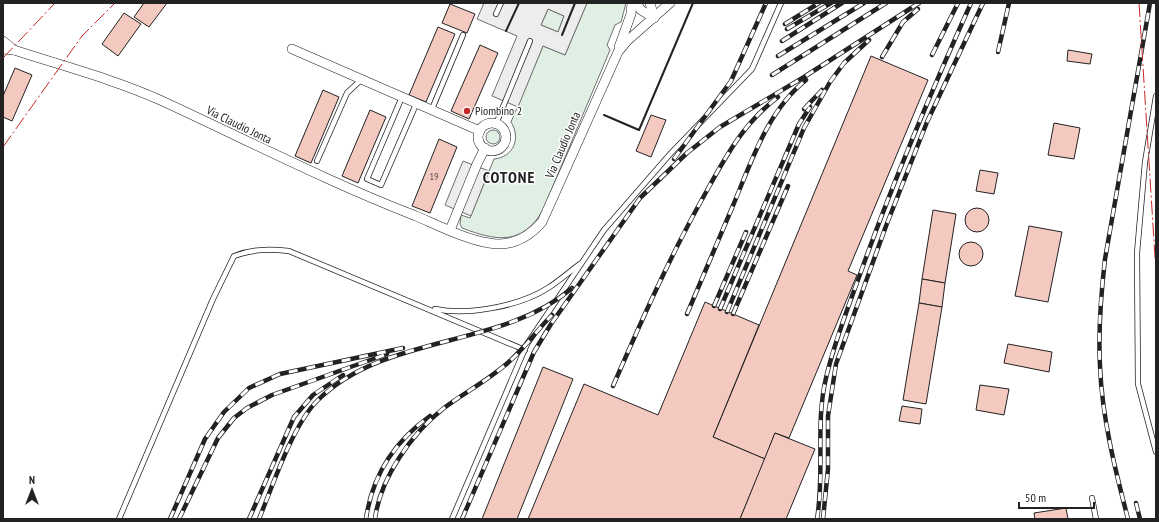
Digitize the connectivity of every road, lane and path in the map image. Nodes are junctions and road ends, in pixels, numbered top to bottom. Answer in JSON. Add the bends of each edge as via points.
{"nodes":[{"id":1,"x":501,"y":3,"type":"edge"},
{"id":2,"x":632,"y":3,"type":"edge"},
{"id":3,"x":636,"y":3,"type":"edge"},
{"id":4,"x":650,"y":3,"type":"edge"},
{"id":5,"x":670,"y":3,"type":"edge"},
{"id":6,"x":781,"y":3,"type":"edge"},
{"id":7,"x":496,"y":14,"type":"dead end"},
{"id":8,"x":654,"y":18,"type":"junction"},
{"id":9,"x":463,"y":35,"type":"dead end"},
{"id":10,"x":3,"y":41,"type":"edge"},
{"id":11,"x":530,"y":41,"type":"dead end"},
{"id":12,"x":292,"y":48,"type":"dead end"},
{"id":13,"x":3,"y":49,"type":"edge"},
{"id":14,"x":14,"y":50,"type":"junction"},
{"id":15,"x":618,"y":52,"type":"junction"},
{"id":16,"x":362,"y":78,"type":"junction"},
{"id":17,"x":402,"y":96,"type":"junction"},
{"id":18,"x":1156,"y":96,"type":"edge"},
{"id":19,"x":417,"y":102,"type":"junction"},
{"id":20,"x":432,"y":109,"type":"junction"},
{"id":21,"x":496,"y":124,"type":"junction"},
{"id":22,"x":480,"y":131,"type":"junction"},
{"id":23,"x":485,"y":148,"type":"junction"},
{"id":24,"x":317,"y":161,"type":"dead end"},
{"id":25,"x":450,"y":230,"type":"junction"},
{"id":26,"x":583,"y":262,"type":"junction"},
{"id":27,"x":426,"y":308,"type":"junction"},
{"id":28,"x":525,"y":350,"type":"junction"},
{"id":29,"x":1156,"y":452,"type":"edge"},
{"id":30,"x":1092,"y":498,"type":"dead end"},
{"id":31,"x":120,"y":519,"type":"edge"},
{"id":32,"x":452,"y":519,"type":"edge"},
{"id":33,"x":1096,"y":519,"type":"edge"}],
"edges":[{"from":1,"to":7,"type":"lane"},
{"from":2,"to":15,"type":"street","via":[[631,14]]},
{"from":3,"to":8,"type":"street","via":[[640,10]]},
{"from":4,"to":8,"type":"street"},
{"from":5,"to":8,"type":"street","name":"Via Claudio Jonta"},
{"from":6,"to":26,"type":"lane","via":[[752,69],[671,153],[604,230]]},
{"from":8,"to":15,"type":"street","name":"Via Claudio Jonta"},
{"from":9,"to":20,"type":"lane"},
{"from":10,"to":14,"type":"street","name":"Via Claudio Jonta"},
{"from":11,"to":21,"type":"lane"},
{"from":12,"to":16,"type":"street"},
{"from":13,"to":14,"type":"street","name":"Via Claudio Jonta"},
{"from":14,"to":25,"type":"street","name":"Via Claudio Jonta","via":[[135,90],[380,203]]},
{"from":15,"to":25,"type":"street","name":"Via Claudio Jonta","via":[[548,212],[536,229],[518,240],[498,244]]},
{"from":16,"to":17,"type":"street"},
{"from":16,"to":24,"type":"lane","via":[[347,93]]},
{"from":17,"to":19,"type":"street"},
{"from":17,"to":19,"type":"lane","via":[[367,179],[381,186]]},
{"from":18,"to":29,"type":"lane","via":[[1145,162],[1137,253],[1138,384]]},
{"from":19,"to":20,"type":"street"},
{"from":20,"to":22,"type":"street"},
{"from":21,"to":22,"type":"street","via":[[487,124]]},
{"from":21,"to":23,"type":"street","via":[[504,130],[506,140],[495,150]]},
{"from":22,"to":23,"type":"street","via":[[479,141]]},
{"from":23,"to":25,"type":"street"},
{"from":26,"to":27,"type":"lane","via":[[547,289],[520,301],[478,310],[444,311]]},
{"from":26,"to":28,"type":"lane"},
{"from":27,"to":28,"type":"lane"},
{"from":27,"to":31,"type":"lane","via":[[289,251],[267,248],[234,256],[213,298]]},
{"from":28,"to":32,"type":"lane"},
{"from":30,"to":33,"type":"lane"}]}
